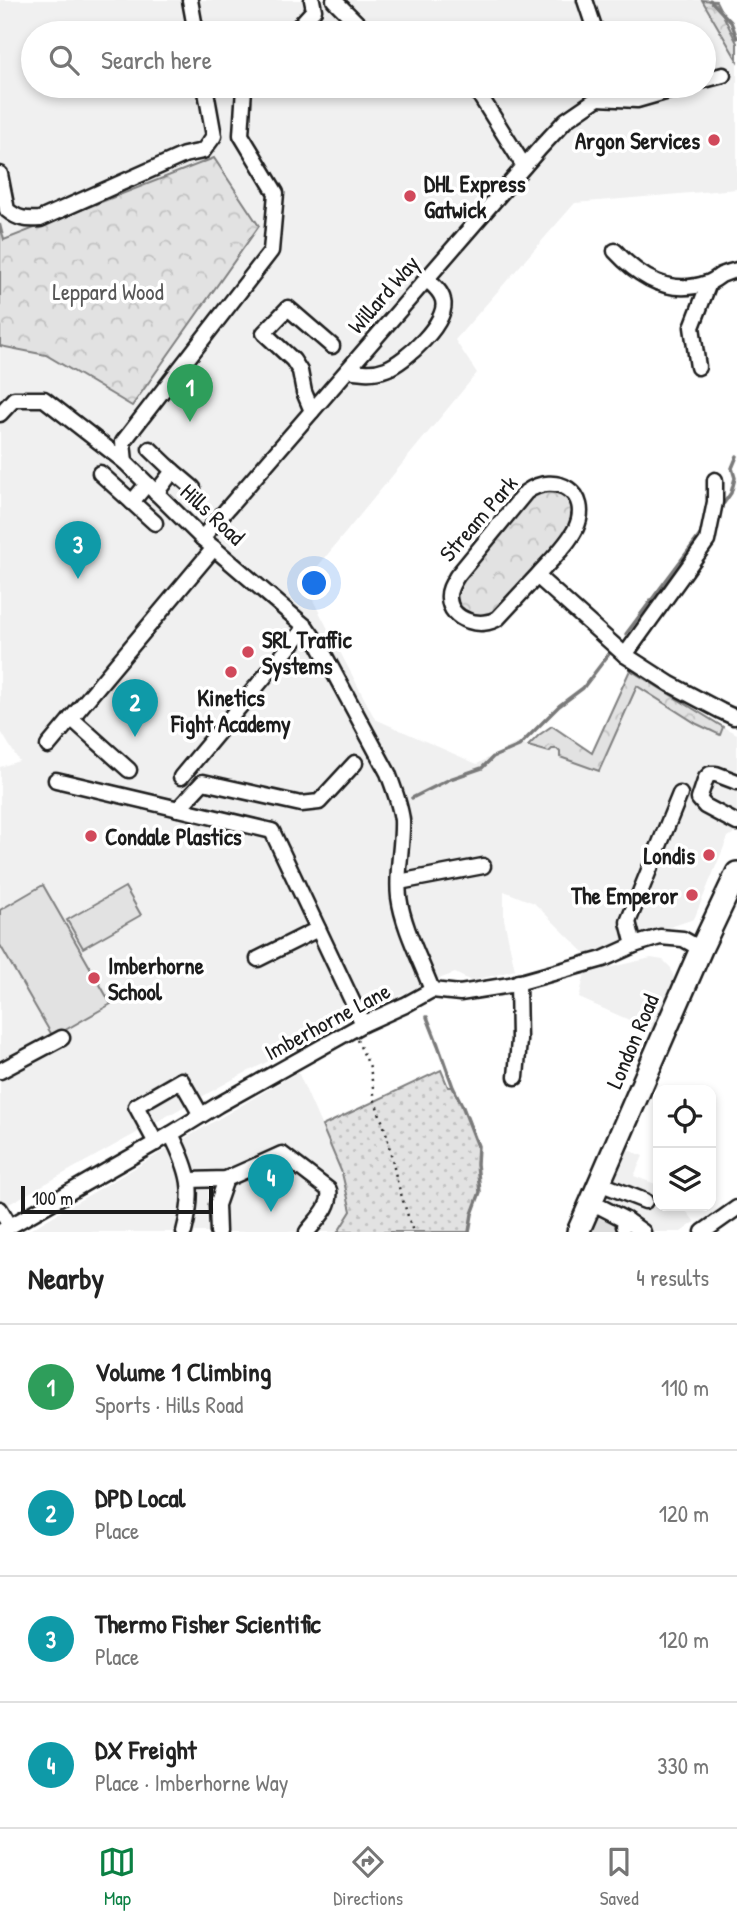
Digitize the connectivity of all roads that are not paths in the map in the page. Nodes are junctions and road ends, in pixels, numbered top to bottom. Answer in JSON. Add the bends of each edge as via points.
{"nodes":[{"id":1,"x":190,"y":0,"type":"edge"},
{"id":2,"x":312,"y":0,"type":"edge"},
{"id":3,"x":321,"y":0,"type":"edge"},
{"id":4,"x":334,"y":0,"type":"edge"},
{"id":5,"x":585,"y":0,"type":"edge"},
{"id":6,"x":194,"y":21,"type":"edge"},
{"id":7,"x":304,"y":21,"type":"edge"},
{"id":8,"x":355,"y":21,"type":"edge"},
{"id":9,"x":592,"y":21,"type":"edge"},
{"id":10,"x":723,"y":75,"type":"dead end"},
{"id":11,"x":716,"y":77,"type":"edge"},
{"id":12,"x":207,"y":98,"type":"edge"},
{"id":13,"x":243,"y":98,"type":"edge"},
{"id":14,"x":482,"y":98,"type":"edge"},
{"id":15,"x":593,"y":98,"type":"edge"},
{"id":16,"x":524,"y":166,"type":"junction"},
{"id":17,"x":0,"y":174,"type":"edge"},
{"id":18,"x":615,"y":251,"type":"dead end"},
{"id":19,"x":737,"y":270,"type":"edge"},
{"id":20,"x":426,"y":279,"type":"junction"},
{"id":21,"x":709,"y":283,"type":"junction"},
{"id":22,"x":332,"y":346,"type":"dead end"},
{"id":23,"x":698,"y":367,"type":"dead end"},
{"id":24,"x":348,"y":370,"type":"junction"},
{"id":25,"x":312,"y":411,"type":"junction"},
{"id":26,"x":0,"y":414,"type":"edge"},
{"id":27,"x":150,"y":449,"type":"dead end"},
{"id":28,"x":125,"y":462,"type":"junction"},
{"id":29,"x":173,"y":471,"type":"junction"},
{"id":30,"x":100,"y":473,"type":"dead end"},
{"id":31,"x":715,"y":480,"type":"dead end"},
{"id":32,"x":152,"y":488,"type":"junction"},
{"id":33,"x":193,"y":488,"type":"dead end"},
{"id":34,"x":132,"y":502,"type":"junction"},
{"id":35,"x":155,"y":523,"type":"dead end"},
{"id":36,"x":208,"y":543,"type":"junction"},
{"id":37,"x":537,"y":576,"type":"junction"},
{"id":38,"x":306,"y":627,"type":"junction"},
{"id":39,"x":625,"y":655,"type":"junction"},
{"id":40,"x":737,"y":716,"type":"edge"},
{"id":41,"x":71,"y":718,"type":"junction"},
{"id":42,"x":48,"y":746,"type":"dead end"},
{"id":43,"x":355,"y":763,"type":"dead end"},
{"id":44,"x":129,"y":770,"type":"dead end"},
{"id":45,"x":181,"y":777,"type":"dead end"},
{"id":46,"x":56,"y":780,"type":"dead end"},
{"id":47,"x":737,"y":782,"type":"edge"},
{"id":48,"x":680,"y":794,"type":"dead end"},
{"id":49,"x":178,"y":809,"type":"junction"},
{"id":50,"x":737,"y":823,"type":"edge"},
{"id":51,"x":483,"y":866,"type":"dead end"},
{"id":52,"x":737,"y":873,"type":"edge"},
{"id":53,"x":399,"y":882,"type":"junction"},
{"id":54,"x":318,"y":929,"type":"junction"},
{"id":55,"x":634,"y":945,"type":"junction"},
{"id":56,"x":701,"y":949,"type":"junction"},
{"id":57,"x":258,"y":959,"type":"dead end"},
{"id":58,"x":518,"y":982,"type":"junction"},
{"id":59,"x":432,"y":990,"type":"junction"},
{"id":60,"x":358,"y":1027,"type":"junction"},
{"id":61,"x":62,"y":1038,"type":"dead end"},
{"id":62,"x":0,"y":1072,"type":"edge"},
{"id":63,"x":516,"y":1077,"type":"dead end"},
{"id":64,"x":201,"y":1115,"type":"junction"},
{"id":65,"x":171,"y":1134,"type":"junction"},
{"id":66,"x":156,"y":1143,"type":"junction"},
{"id":67,"x":226,"y":1179,"type":"junction"},
{"id":68,"x":189,"y":1180,"type":"junction"},
{"id":69,"x":645,"y":1201,"type":"dead end"},
{"id":70,"x":737,"y":1208,"type":"edge"},
{"id":71,"x":0,"y":1209,"type":"edge"},
{"id":72,"x":609,"y":1211,"type":"junction"},
{"id":73,"x":5,"y":1229,"type":"edge"},
{"id":74,"x":184,"y":1232,"type":"edge"},
{"id":75,"x":218,"y":1232,"type":"edge"},
{"id":76,"x":307,"y":1232,"type":"edge"},
{"id":77,"x":578,"y":1232,"type":"edge"},
{"id":78,"x":643,"y":1232,"type":"edge"},
{"id":79,"x":704,"y":1232,"type":"edge"}],
"edges":[{"from":1,"to":6,"type":"street"},
{"from":2,"to":3,"type":"street"},
{"from":2,"to":7,"type":"street","via":[[314,10]]},
{"from":4,"to":8,"type":"street"},
{"from":5,"to":9,"type":"street"},
{"from":10,"to":11,"type":"street"},
{"from":12,"to":17,"type":"street","via":[[214,136],[203,151],[184,155],[40,219],[26,220],[6,211]]},
{"from":13,"to":28,"type":"street","via":[[241,135],[276,193],[271,251],[123,442]]},
{"from":14,"to":16,"type":"street"},
{"from":15,"to":16,"type":"street","name":"Willard Way"},
{"from":16,"to":20,"type":"street","name":"Willard Way"},
{"from":18,"to":21,"type":"street","via":[[627,264],[664,286]]},
{"from":19,"to":21,"type":"street"},
{"from":20,"to":24,"type":"street","name":"Willard Way"},
{"from":20,"to":24,"type":"street","via":[[443,299],[438,323],[410,354],[389,368]]},
{"from":21,"to":23,"type":"street","via":[[692,327]]},
{"from":22,"to":25,"type":"street","via":[[288,308],[264,334],[300,371]]},
{"from":24,"to":25,"type":"street","name":"Willard Way"},
{"from":25,"to":36,"type":"street","name":"Willard Way"},
{"from":26,"to":28,"type":"street","name":"Hills Road","via":[[14,399],[44,399]]},
{"from":27,"to":29,"type":"street"},
{"from":28,"to":32,"type":"street","name":"Hills Road"},
{"from":29,"to":32,"type":"street"},
{"from":29,"to":33,"type":"street"},
{"from":30,"to":34,"type":"street"},
{"from":31,"to":39,"type":"street","via":[[707,541]]},
{"from":32,"to":34,"type":"street"},
{"from":32,"to":36,"type":"street","name":"Hills Road"},
{"from":34,"to":35,"type":"street"},
{"from":36,"to":38,"type":"street","name":"Hills Road"},
{"from":36,"to":41,"type":"street","name":"Willard Way"},
{"from":37,"to":37,"type":"street","name":"Stream Park","via":[[490,623],[461,618],[448,599],[457,576],[526,492],[537,484],[565,486],[576,497],[580,512],[576,527]]},
{"from":37,"to":39,"type":"street"},
{"from":38,"to":45,"type":"street"},
{"from":38,"to":53,"type":"street","name":"Hills Road","via":[[395,791],[402,822]]},
{"from":39,"to":40,"type":"street","via":[[721,712]]},
{"from":41,"to":42,"type":"street","name":"Willard Way"},
{"from":41,"to":44,"type":"street"},
{"from":43,"to":49,"type":"street","via":[[319,802],[301,804],[202,782]]},
{"from":46,"to":49,"type":"street"},
{"from":47,"to":50,"type":"street","via":[[708,775],[699,799]]},
{"from":48,"to":55,"type":"street","via":[[628,922]]},
{"from":49,"to":54,"type":"street","via":[[272,831]]},
{"from":51,"to":53,"type":"street"},
{"from":52,"to":56,"type":"highway","name":"London Road"},
{"from":53,"to":59,"type":"street","name":"Hills Road","via":[[405,920]]},
{"from":54,"to":57,"type":"street"},
{"from":54,"to":60,"type":"street"},
{"from":55,"to":56,"type":"street","via":[[660,937],[683,939]]},
{"from":55,"to":58,"type":"street","via":[[603,959]]},
{"from":56,"to":72,"type":"highway","name":"London Road"},
{"from":58,"to":59,"type":"street","via":[[460,993]]},
{"from":58,"to":63,"type":"street"},
{"from":59,"to":60,"type":"street","name":"Imberhorne Lane"},
{"from":60,"to":64,"type":"street","name":"Imberhorne Lane"},
{"from":61,"to":62,"type":"street"},
{"from":64,"to":65,"type":"street","name":"Imberhorne Lane"},
{"from":64,"to":66,"type":"street","via":[[181,1080],[136,1106]]},
{"from":65,"to":66,"type":"street","name":"Imberhorne Lane"},
{"from":65,"to":68,"type":"street"},
{"from":66,"to":73,"type":"street","name":"Imberhorne Lane"},
{"from":67,"to":68,"type":"street"},
{"from":67,"to":75,"type":"street","via":[[217,1205]]},
{"from":67,"to":76,"type":"street","via":[[282,1154],[329,1190],[327,1205]]},
{"from":68,"to":74,"type":"street","via":[[190,1208]]},
{"from":69,"to":72,"type":"street"},
{"from":70,"to":79,"type":"street"},
{"from":71,"to":73,"type":"street"},
{"from":72,"to":77,"type":"highway","name":"London Road"},
{"from":72,"to":78,"type":"street"}]}
